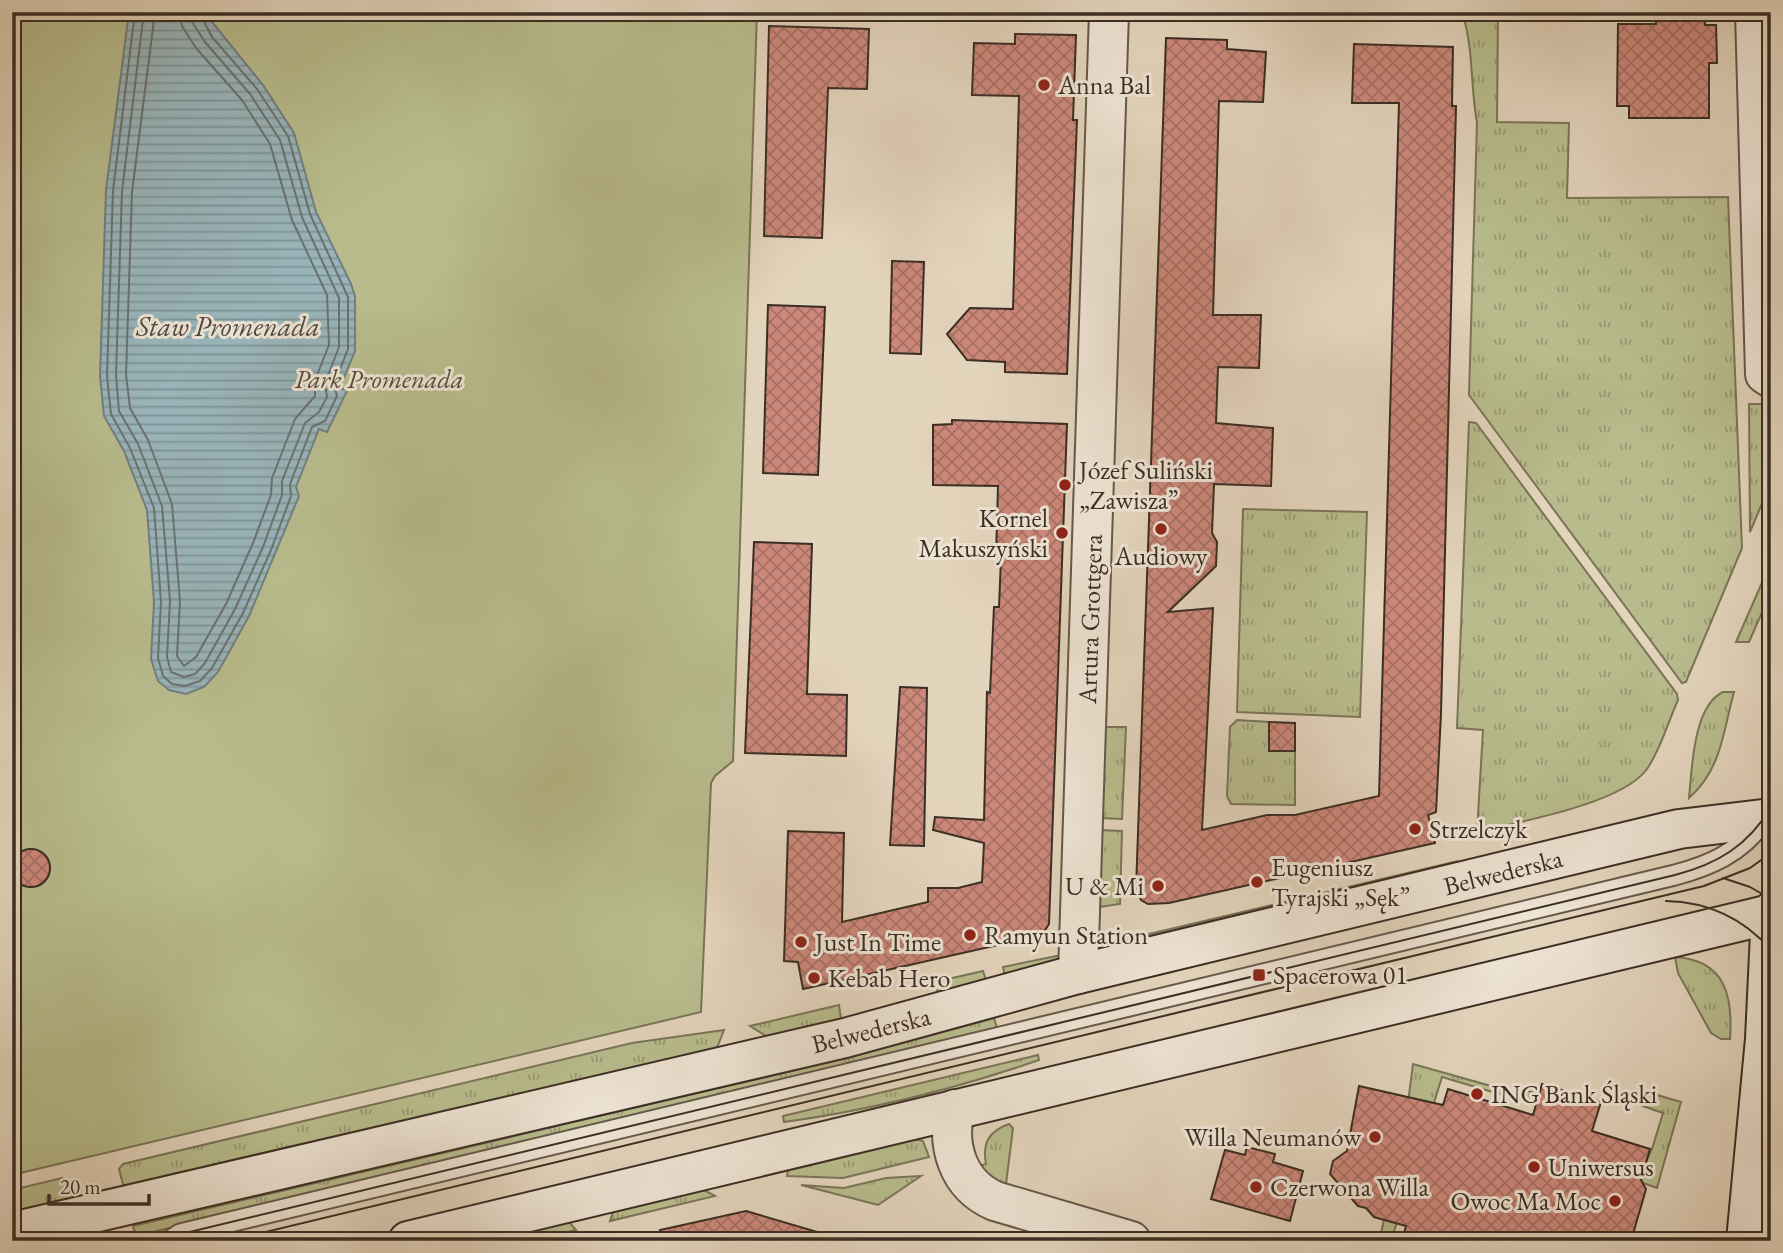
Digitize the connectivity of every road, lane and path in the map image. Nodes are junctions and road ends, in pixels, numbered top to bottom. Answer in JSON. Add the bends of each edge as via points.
{"nodes":[{"id":1,"x":1110,"y":12,"type":"edge"},
{"id":2,"x":1755,"y":12,"type":"edge"},
{"id":3,"x":1771,"y":378,"type":"edge"},
{"id":4,"x":1768,"y":815,"type":"edge"},
{"id":5,"x":1771,"y":913,"type":"edge"},
{"id":6,"x":1078,"y":974,"type":"junction"},
{"id":7,"x":955,"y":1109,"type":"junction"},
{"id":8,"x":12,"y":1232,"type":"edge"},
{"id":9,"x":169,"y":1241,"type":"edge"},
{"id":10,"x":408,"y":1241,"type":"edge"},
{"id":11,"x":1131,"y":1241,"type":"edge"},
{"id":12,"x":1746,"y":1241,"type":"edge"}],
"edges":[{"from":1,"to":6,"type":"main road","name":"Artura Grottgera"},
{"from":2,"to":3,"type":"main road","via":[[1765,374]]},
{"from":4,"to":6,"type":"main road","name":"Belwederska","via":[[1679,829]]},
{"from":4,"to":9,"type":"lane","via":[[1727,855],[1675,875],[194,1231]]},
{"from":5,"to":7,"type":"main road"},
{"from":5,"to":12,"type":"main road"},
{"from":6,"to":8,"type":"main road","name":"Belwederska","via":[[845,1038]]},
{"from":7,"to":10,"type":"main road"},
{"from":7,"to":11,"type":"main road","via":[[952,1150],[977,1191],[995,1201]]}]}
